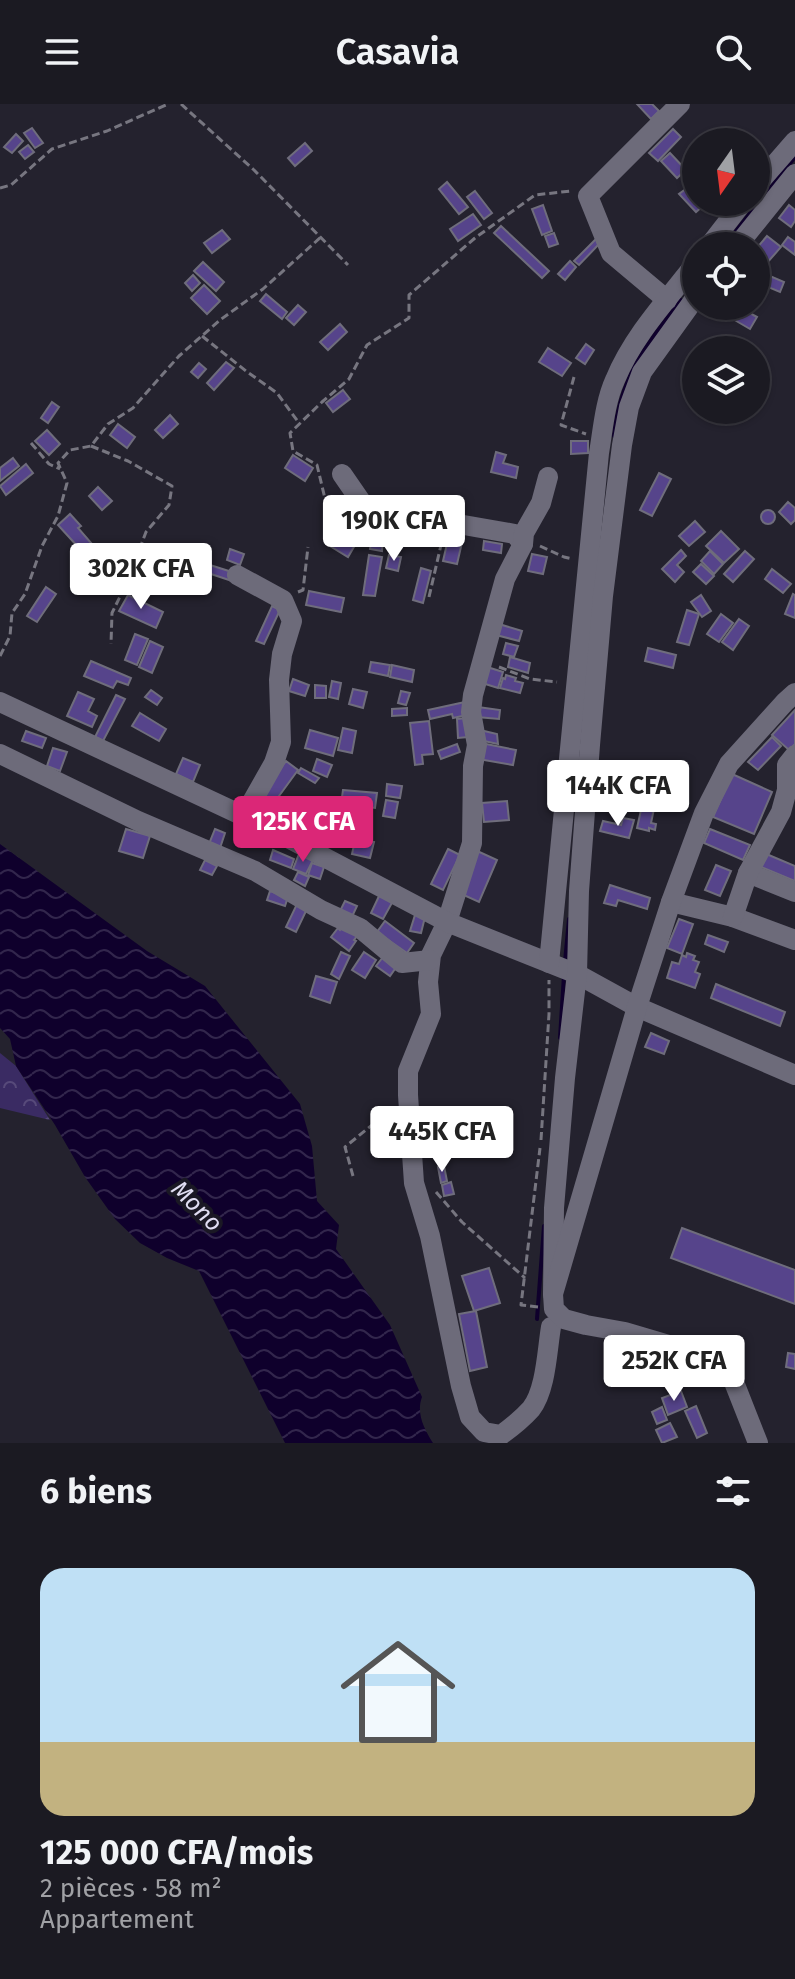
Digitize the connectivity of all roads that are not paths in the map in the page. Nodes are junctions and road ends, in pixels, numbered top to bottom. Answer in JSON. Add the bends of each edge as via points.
{"nodes":[{"id":1,"x":680,"y":104,"type":"edge"},
{"id":2,"x":795,"y":141,"type":"edge"},
{"id":3,"x":770,"y":170,"type":"edge"},
{"id":4,"x":795,"y":174,"type":"edge"},
{"id":5,"x":732,"y":216,"type":"edge"},
{"id":6,"x":720,"y":232,"type":"edge"},
{"id":7,"x":748,"y":232,"type":"edge"},
{"id":8,"x":682,"y":281,"type":"edge"},
{"id":9,"x":667,"y":300,"type":"junction"},
{"id":10,"x":682,"y":316,"type":"edge"},
{"id":11,"x":342,"y":474,"type":"dead end"},
{"id":12,"x":548,"y":477,"type":"dead end"},
{"id":13,"x":523,"y":544,"type":"junction"},
{"id":14,"x":237,"y":575,"type":"dead end"},
{"id":15,"x":795,"y":693,"type":"edge"},
{"id":16,"x":0,"y":702,"type":"edge"},
{"id":17,"x":0,"y":754,"type":"edge"},
{"id":18,"x":795,"y":755,"type":"edge"},
{"id":19,"x":244,"y":816,"type":"junction"},
{"id":20,"x":788,"y":816,"type":"edge"},
{"id":21,"x":748,"y":873,"type":"junction"},
{"id":22,"x":795,"y":892,"type":"edge"},
{"id":23,"x":671,"y":902,"type":"junction"},
{"id":24,"x":733,"y":917,"type":"junction"},
{"id":25,"x":447,"y":922,"type":"junction"},
{"id":26,"x":795,"y":940,"type":"edge"},
{"id":27,"x":430,"y":960,"type":"junction"},
{"id":28,"x":549,"y":963,"type":"junction"},
{"id":29,"x":577,"y":974,"type":"junction"},
{"id":30,"x":637,"y":1007,"type":"junction"},
{"id":31,"x":795,"y":1075,"type":"edge"},
{"id":32,"x":552,"y":1313,"type":"junction"},
{"id":33,"x":509,"y":1439,"type":"edge"},
{"id":34,"x":758,"y":1443,"type":"edge"}],
"edges":[{"from":1,"to":9,"type":"street","via":[[588,196],[611,253]]},
{"from":2,"to":3,"type":"street"},
{"from":4,"to":7,"type":"street"},
{"from":5,"to":6,"type":"street"},
{"from":8,"to":9,"type":"street"},
{"from":9,"to":28,"type":"street","via":[[630,349],[613,383],[601,439]]},
{"from":10,"to":29,"type":"street","via":[[642,372],[629,407],[601,610]]},
{"from":11,"to":13,"type":"street","via":[[362,503],[388,522],[444,530],[458,524],[515,534]]},
{"from":12,"to":13,"type":"street"},
{"from":13,"to":25,"type":"street","via":[[505,579],[473,695],[477,745],[472,843]]},
{"from":14,"to":19,"type":"street","via":[[283,600],[292,621],[279,680],[281,742]]},
{"from":15,"to":23,"type":"street","via":[[729,764],[704,813]]},
{"from":16,"to":19,"type":"street"},
{"from":17,"to":27,"type":"street","via":[[255,871],[360,928],[402,963]]},
{"from":18,"to":20,"type":"street","via":[[787,765]]},
{"from":19,"to":25,"type":"street"},
{"from":20,"to":21,"type":"street"},
{"from":21,"to":22,"type":"street"},
{"from":21,"to":24,"type":"street"},
{"from":23,"to":24,"type":"street"},
{"from":23,"to":30,"type":"street"},
{"from":24,"to":26,"type":"street"},
{"from":25,"to":27,"type":"street"},
{"from":25,"to":28,"type":"street"},
{"from":27,"to":33,"type":"street","via":[[431,1014],[408,1071],[414,1183],[470,1417],[484,1432]]},
{"from":28,"to":29,"type":"street"},
{"from":29,"to":30,"type":"street"},
{"from":29,"to":32,"type":"street","via":[[554,1208]]},
{"from":30,"to":31,"type":"street"},
{"from":30,"to":32,"type":"street"},
{"from":32,"to":33,"type":"street","via":[[540,1392]]},
{"from":32,"to":34,"type":"street","via":[[713,1358],[730,1372]]}]}
